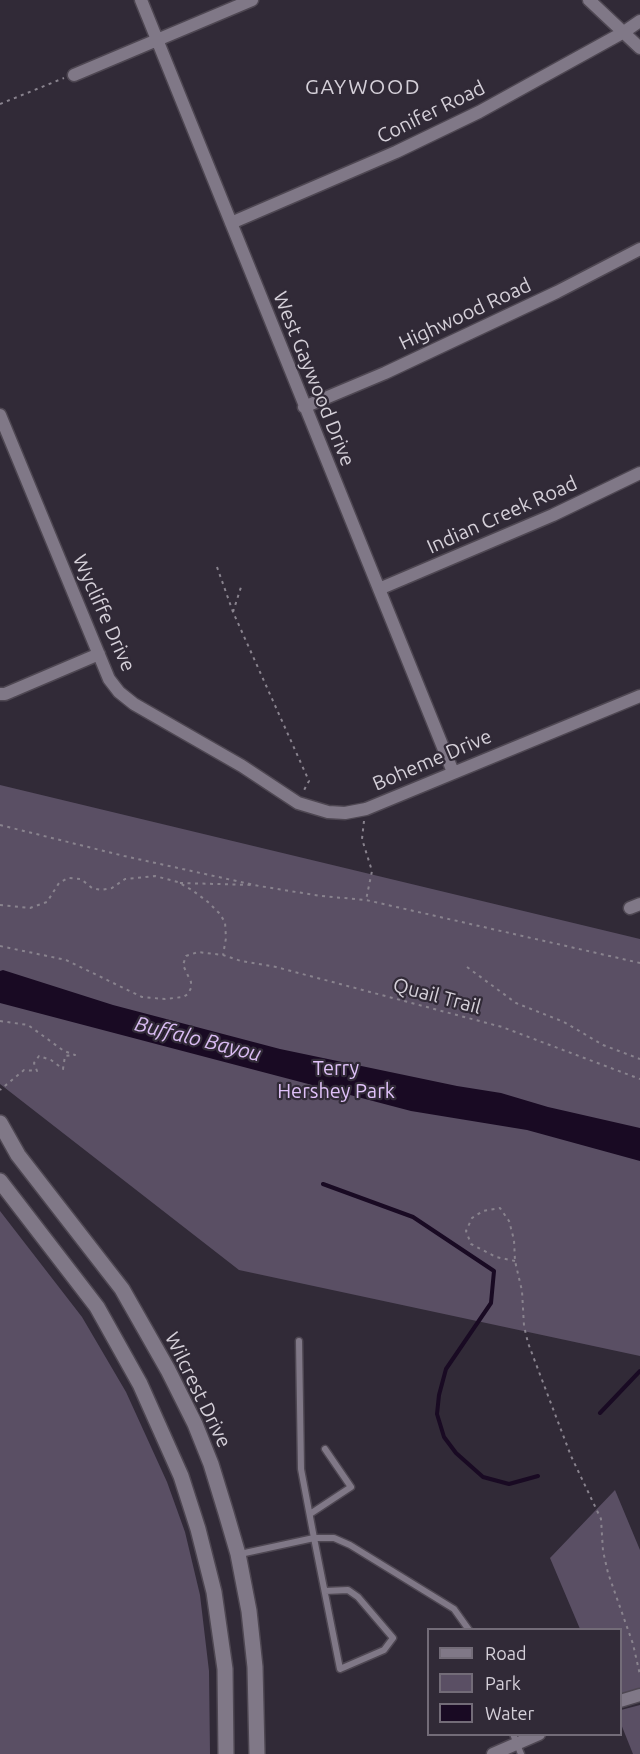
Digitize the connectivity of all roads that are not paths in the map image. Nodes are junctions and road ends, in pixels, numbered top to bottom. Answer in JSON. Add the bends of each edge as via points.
{"nodes":[{"id":1,"x":141,"y":0,"type":"edge"},
{"id":2,"x":252,"y":0,"type":"edge"},
{"id":3,"x":589,"y":0,"type":"edge"},
{"id":4,"x":640,"y":21,"type":"edge"},
{"id":5,"x":624,"y":32,"type":"junction"},
{"id":6,"x":157,"y":40,"type":"junction"},
{"id":7,"x":640,"y":48,"type":"edge"},
{"id":8,"x":74,"y":75,"type":"road end"},
{"id":9,"x":231,"y":223,"type":"junction"},
{"id":10,"x":640,"y":249,"type":"edge"},
{"id":11,"x":304,"y":407,"type":"junction"},
{"id":12,"x":0,"y":415,"type":"edge"},
{"id":13,"x":640,"y":473,"type":"edge"},
{"id":14,"x":379,"y":589,"type":"junction"},
{"id":15,"x":99,"y":654,"type":"junction"},
{"id":16,"x":0,"y":694,"type":"edge"},
{"id":17,"x":640,"y":696,"type":"edge"},
{"id":18,"x":242,"y":766,"type":"joint"},
{"id":19,"x":453,"y":772,"type":"junction"},
{"id":20,"x":1,"y":1128,"type":"edge"},
{"id":21,"x":0,"y":1181,"type":"edge"},
{"id":22,"x":299,"y":1341,"type":"dead end"},
{"id":23,"x":325,"y":1449,"type":"dead end"},
{"id":24,"x":310,"y":1514,"type":"junction"},
{"id":25,"x":314,"y":1538,"type":"junction"},
{"id":26,"x":238,"y":1554,"type":"junction"},
{"id":27,"x":325,"y":1591,"type":"junction"},
{"id":28,"x":468,"y":1628,"type":"edge"},
{"id":29,"x":640,"y":1695,"type":"edge"},
{"id":30,"x":622,"y":1701,"type":"edge"},
{"id":31,"x":535,"y":1736,"type":"edge"},
{"id":32,"x":517,"y":1744,"type":"edge"},
{"id":33,"x":226,"y":1754,"type":"edge"},
{"id":34,"x":257,"y":1754,"type":"edge"},
{"id":35,"x":493,"y":1754,"type":"edge"}],
"edges":[{"from":1,"to":6,"type":"street","name":"West Gaywood Drive"},
{"from":2,"to":6,"type":"street"},
{"from":3,"to":5,"type":"street"},
{"from":4,"to":5,"type":"street","name":"Conifer Road"},
{"from":5,"to":7,"type":"street"},
{"from":5,"to":9,"type":"street","name":"Conifer Road","via":[[396,152]]},
{"from":6,"to":8,"type":"street"},
{"from":6,"to":9,"type":"street","name":"West Gaywood Drive"},
{"from":9,"to":11,"type":"street","name":"West Gaywood Drive"},
{"from":10,"to":11,"type":"street","name":"Highwood Road","via":[[385,373]]},
{"from":11,"to":14,"type":"street","name":"West Gaywood Drive"},
{"from":12,"to":15,"type":"street","name":"Wycliffe Drive"},
{"from":13,"to":14,"type":"street","name":"Indian Creek Road","via":[[553,515]]},
{"from":14,"to":19,"type":"street","name":"West Gaywood Drive"},
{"from":15,"to":16,"type":"street"},
{"from":15,"to":18,"type":"street","name":"Wycliffe Drive","via":[[109,679],[134,705]]},
{"from":17,"to":19,"type":"street","name":"Boheme Drive"},
{"from":18,"to":19,"type":"street","name":"Boheme Drive","via":[[298,803],[345,813],[366,809]]},
{"from":20,"to":26,"type":"main road","name":"Wilcrest Drive","via":[[122,1289],[168,1370],[211,1464]]},
{"from":21,"to":33,"type":"main road","via":[[97,1307],[140,1384],[181,1476],[214,1592],[225,1669]]},
{"from":22,"to":24,"type":"lane","via":[[301,1469]]},
{"from":23,"to":24,"type":"lane","via":[[351,1487]]},
{"from":24,"to":25,"type":"lane"},
{"from":25,"to":26,"type":"lane"},
{"from":25,"to":27,"type":"lane"},
{"from":25,"to":28,"type":"lane","via":[[334,1538],[350,1545],[454,1609]]},
{"from":26,"to":34,"type":"main road","name":"Wilcrest Drive","via":[[255,1667]]},
{"from":27,"to":27,"type":"lane","via":[[340,1669],[384,1650],[393,1638],[358,1597],[348,1590]]},
{"from":29,"to":30,"type":"street"},
{"from":31,"to":32,"type":"street"},
{"from":32,"to":35,"type":"street"}]}
